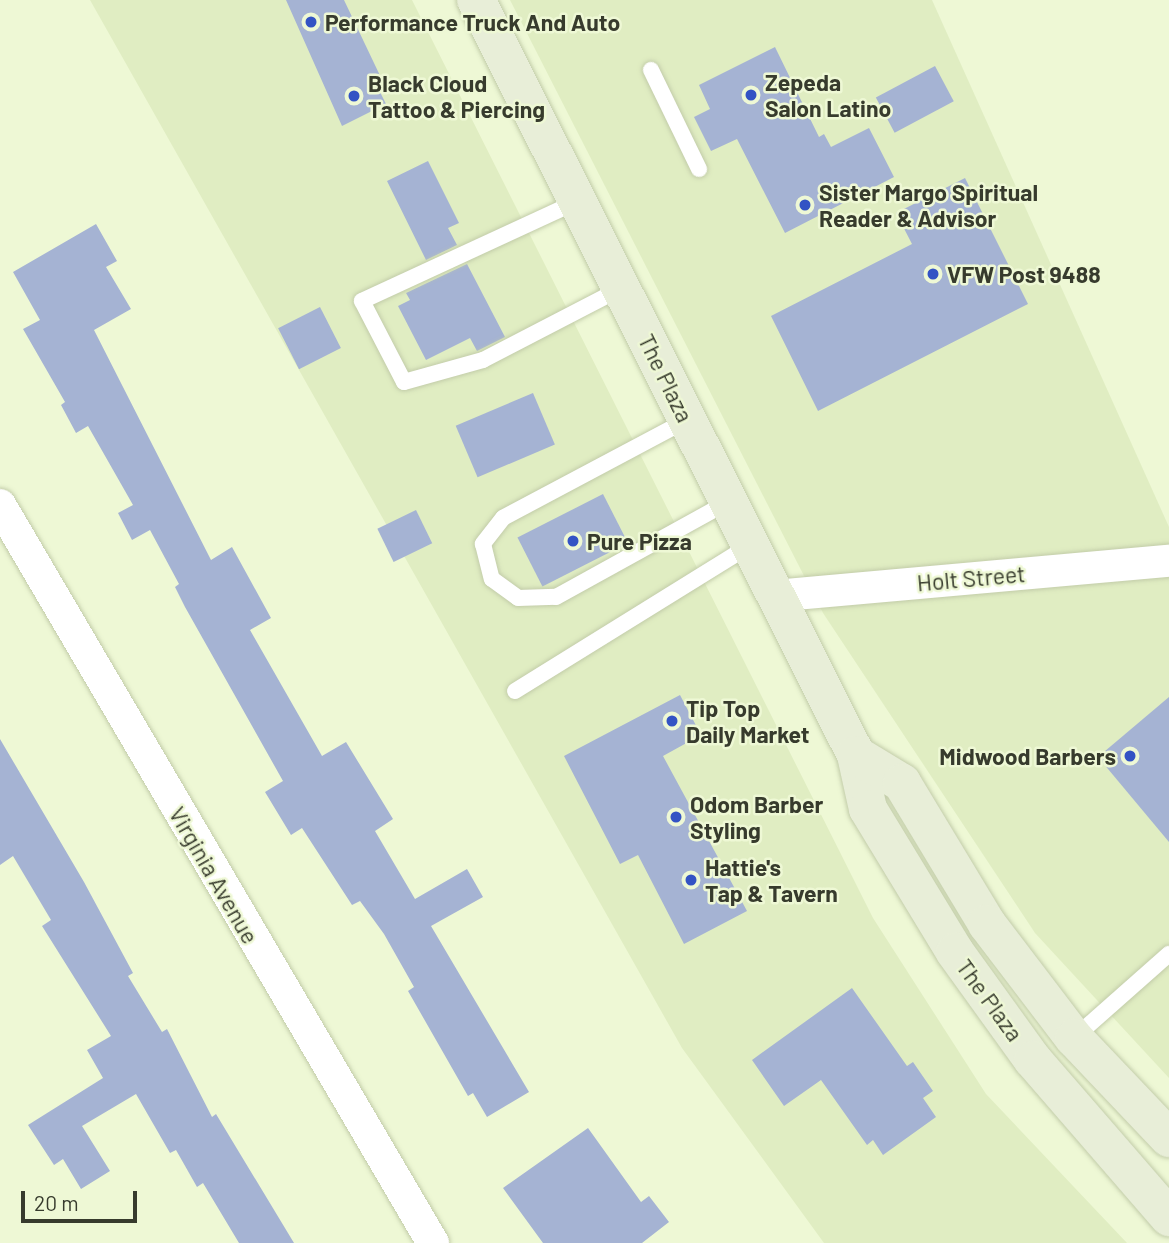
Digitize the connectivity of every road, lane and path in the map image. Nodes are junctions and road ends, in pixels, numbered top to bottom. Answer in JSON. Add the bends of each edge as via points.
{"nodes":[{"id":1,"x":476,"y":0,"type":"edge"},
{"id":2,"x":651,"y":70,"type":"dead end"},
{"id":3,"x":699,"y":169,"type":"dead end"},
{"id":4,"x":578,"y":201,"type":"junction"},
{"id":5,"x":622,"y":288,"type":"junction"},
{"id":6,"x":687,"y":420,"type":"junction"},
{"id":7,"x":728,"y":502,"type":"junction"},
{"id":8,"x":0,"y":505,"type":"edge"},
{"id":9,"x":749,"y":546,"type":"junction"},
{"id":10,"x":1169,"y":561,"type":"edge"},
{"id":11,"x":774,"y":596,"type":"junction"},
{"id":12,"x":515,"y":691,"type":"dead end"},
{"id":13,"x":856,"y":755,"type":"junction"},
{"id":14,"x":1169,"y":954,"type":"edge"},
{"id":15,"x":1074,"y":1038,"type":"junction"},
{"id":16,"x":1169,"y":1138,"type":"edge"},
{"id":17,"x":1169,"y":1217,"type":"edge"},
{"id":18,"x":428,"y":1241,"type":"edge"}],
"edges":[{"from":1,"to":4,"type":"main road","name":"The Plaza"},
{"from":2,"to":3,"type":"lane"},
{"from":4,"to":5,"type":"main road","name":"The Plaza"},
{"from":4,"to":5,"type":"lane","via":[[362,301],[404,382],[482,360]]},
{"from":5,"to":6,"type":"main road","name":"The Plaza"},
{"from":6,"to":7,"type":"main road","name":"The Plaza"},
{"from":6,"to":7,"type":"lane","via":[[503,518],[483,544],[492,579],[518,598],[556,597]]},
{"from":7,"to":9,"type":"main road","name":"The Plaza"},
{"from":8,"to":18,"type":"street","name":"Virginia Avenue"},
{"from":9,"to":11,"type":"main road","name":"The Plaza"},
{"from":9,"to":12,"type":"lane"},
{"from":10,"to":11,"type":"street","name":"Holt Street"},
{"from":11,"to":13,"type":"main road","name":"The Plaza"},
{"from":13,"to":15,"type":"main road","name":"The Plaza","via":[[902,783],[987,924]]},
{"from":13,"to":17,"type":"main road","name":"The Plaza","via":[[868,808],[955,952],[1033,1060]]},
{"from":14,"to":15,"type":"lane"},
{"from":15,"to":16,"type":"main road","name":"The Plaza"}]}
